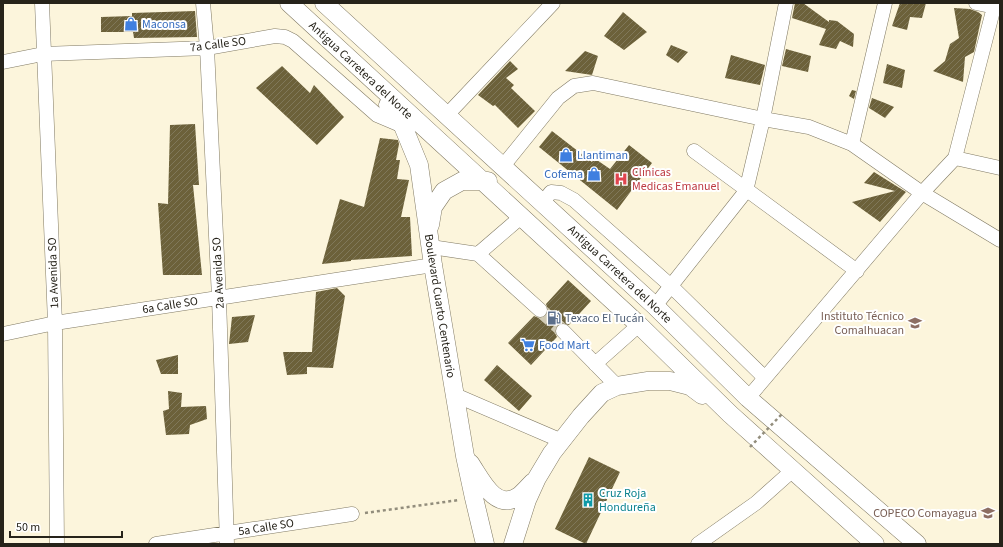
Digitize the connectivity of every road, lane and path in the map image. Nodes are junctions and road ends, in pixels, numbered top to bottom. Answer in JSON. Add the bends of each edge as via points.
{"nodes":[{"id":1,"x":42,"y":3,"type":"edge"},
{"id":2,"x":203,"y":3,"type":"edge"},
{"id":3,"x":289,"y":3,"type":"edge"},
{"id":4,"x":324,"y":3,"type":"edge"},
{"id":5,"x":553,"y":3,"type":"edge"},
{"id":6,"x":786,"y":3,"type":"edge"},
{"id":7,"x":885,"y":3,"type":"edge"},
{"id":8,"x":976,"y":3,"type":"edge"},
{"id":9,"x":996,"y":6,"type":"edge"},
{"id":10,"x":207,"y":48,"type":"junction"},
{"id":11,"x":43,"y":54,"type":"junction"},
{"id":12,"x":3,"y":62,"type":"edge"},
{"id":13,"x":370,"y":78,"type":"junction"},
{"id":14,"x":447,"y":115,"type":"junction"},
{"id":15,"x":763,"y":119,"type":"junction"},
{"id":16,"x":403,"y":126,"type":"junction"},
{"id":17,"x":852,"y":144,"type":"junction"},
{"id":18,"x":694,"y":151,"type":"dead end"},
{"id":19,"x":955,"y":158,"type":"junction"},
{"id":20,"x":503,"y":166,"type":"junction"},
{"id":21,"x":1000,"y":168,"type":"edge"},
{"id":22,"x":482,"y":181,"type":"junction"},
{"id":23,"x":520,"y":182,"type":"junction"},
{"id":24,"x":746,"y":191,"type":"junction"},
{"id":25,"x":922,"y":193,"type":"junction"},
{"id":26,"x":543,"y":202,"type":"junction"},
{"id":27,"x":522,"y":217,"type":"junction"},
{"id":28,"x":430,"y":239,"type":"junction"},
{"id":29,"x":1000,"y":240,"type":"edge"},
{"id":30,"x":478,"y":254,"type":"junction"},
{"id":31,"x":433,"y":265,"type":"junction"},
{"id":32,"x":857,"y":270,"type":"junction"},
{"id":33,"x":671,"y":286,"type":"junction"},
{"id":34,"x":219,"y":298,"type":"junction"},
{"id":35,"x":656,"y":306,"type":"junction"},
{"id":36,"x":540,"y":310,"type":"tunnel mouth"},
{"id":37,"x":55,"y":322,"type":"junction"},
{"id":38,"x":639,"y":325,"type":"junction"},
{"id":39,"x":563,"y":331,"type":"tunnel mouth"},
{"id":40,"x":3,"y":334,"type":"edge"},
{"id":41,"x":595,"y":364,"type":"junction"},
{"id":42,"x":765,"y":378,"type":"junction"},
{"id":43,"x":617,"y":386,"type":"junction"},
{"id":44,"x":455,"y":395,"type":"junction"},
{"id":45,"x":748,"y":398,"type":"junction"},
{"id":46,"x":730,"y":414,"type":"junction"},
{"id":47,"x":782,"y":414,"type":"dead end"},
{"id":48,"x":562,"y":441,"type":"junction"},
{"id":49,"x":750,"y":447,"type":"dead end"},
{"id":50,"x":465,"y":456,"type":"junction"},
{"id":51,"x":792,"y":470,"type":"junction"},
{"id":52,"x":537,"y":478,"type":"junction"},
{"id":53,"x":474,"y":498,"type":"junction"},
{"id":54,"x":352,"y":514,"type":"joint"},
{"id":55,"x":227,"y":539,"type":"edge"},
{"id":56,"x":57,"y":544,"type":"edge"},
{"id":57,"x":156,"y":544,"type":"edge"},
{"id":58,"x":485,"y":544,"type":"edge"},
{"id":59,"x":513,"y":544,"type":"edge"},
{"id":60,"x":698,"y":544,"type":"edge"},
{"id":61,"x":875,"y":544,"type":"edge"},
{"id":62,"x":917,"y":544,"type":"edge"}],
"edges":[{"from":1,"to":11,"type":"street","name":"1a Avenida SO"},
{"from":2,"to":10,"type":"street","name":"2a Avenida SO"},
{"from":3,"to":13,"type":"main road","name":"Antigua Carretera del Norte"},
{"from":4,"to":14,"type":"main road","name":"Antigua Carretera del Norte"},
{"from":5,"to":14,"type":"street"},
{"from":6,"to":15,"type":"street"},
{"from":7,"to":17,"type":"street"},
{"from":8,"to":9,"type":"street"},
{"from":9,"to":19,"type":"street"},
{"from":10,"to":11,"type":"street","name":"7a Calle SO"},
{"from":10,"to":16,"type":"street","name":"7a Calle SO","via":[[275,36],[285,37],[294,41],[377,115]]},
{"from":10,"to":34,"type":"street","name":"2a Avenida SO"},
{"from":11,"to":12,"type":"street","name":"7a Calle SO"},
{"from":11,"to":37,"type":"street","name":"1a Avenida SO"},
{"from":13,"to":16,"type":"main road","name":"Boulevard Cuarto Centenario"},
{"from":13,"to":22,"type":"main road","name":"Antigua Carretera del Norte"},
{"from":14,"to":20,"type":"main road","name":"Antigua Carretera del Norte"},
{"from":15,"to":17,"type":"street","via":[[809,127]]},
{"from":15,"to":20,"type":"street","via":[[593,83],[574,86],[558,98]]},
{"from":15,"to":24,"type":"street"},
{"from":16,"to":28,"type":"main road","name":"Boulevard Cuarto Centenario","via":[[419,165]]},
{"from":17,"to":25,"type":"street"},
{"from":18,"to":24,"type":"street"},
{"from":19,"to":21,"type":"street"},
{"from":19,"to":25,"type":"street"},
{"from":20,"to":23,"type":"main road","name":"Antigua Carretera del Norte"},
{"from":22,"to":23,"type":"main road"},
{"from":22,"to":27,"type":"main road","name":"Antigua Carretera del Norte"},
{"from":22,"to":28,"type":"main road","via":[[462,181],[444,191],[433,207]]},
{"from":23,"to":26,"type":"main road","name":"Antigua Carretera del Norte"},
{"from":24,"to":32,"type":"street"},
{"from":24,"to":33,"type":"street"},
{"from":25,"to":29,"type":"street"},
{"from":25,"to":32,"type":"street"},
{"from":26,"to":33,"type":"street","via":[[551,192],[562,193],[574,200]]},
{"from":26,"to":35,"type":"main road","name":"Antigua Carretera del Norte"},
{"from":27,"to":30,"type":"street"},
{"from":27,"to":38,"type":"main road","name":"Antigua Carretera del Norte"},
{"from":28,"to":30,"type":"street"},
{"from":28,"to":31,"type":"main road","name":"Boulevard Cuarto Centenario"},
{"from":30,"to":36,"type":"street"},
{"from":31,"to":34,"type":"street","name":"6a Calle SO"},
{"from":31,"to":44,"type":"main road","name":"Boulevard Cuarto Centenario"},
{"from":32,"to":42,"type":"street"},
{"from":33,"to":35,"type":"street"},
{"from":33,"to":42,"type":"street"},
{"from":34,"to":37,"type":"street","name":"6a Calle SO"},
{"from":34,"to":55,"type":"street","name":"2a Avenida SO"},
{"from":35,"to":45,"type":"main road","name":"Antigua Carretera del Norte"},
{"from":37,"to":40,"type":"street","name":"6a Calle SO"},
{"from":37,"to":56,"type":"street","name":"1a Avenida SO"},
{"from":38,"to":41,"type":"street"},
{"from":38,"to":46,"type":"main road","name":"Antigua Carretera del Norte"},
{"from":39,"to":41,"type":"street"},
{"from":41,"to":43,"type":"street"},
{"from":42,"to":45,"type":"street"},
{"from":43,"to":46,"type":"main road","via":[[648,381],[670,381],[690,386]]},
{"from":43,"to":48,"type":"main road","via":[[602,393]]},
{"from":44,"to":48,"type":"street"},
{"from":44,"to":50,"type":"main road","name":"Boulevard Cuarto Centenario"},
{"from":45,"to":62,"type":"main road","name":"Antigua Carretera del Norte"},
{"from":46,"to":51,"type":"main road","name":"Antigua Carretera del Norte"},
{"from":47,"to":49,"type":"path","bridge":true},
{"from":48,"to":52,"type":"main road"},
{"from":50,"to":52,"type":"main road","via":[[490,492],[504,500],[519,495]]},
{"from":50,"to":53,"type":"main road","name":"Boulevard Cuarto Centenario"},
{"from":51,"to":60,"type":"street","via":[[756,503]]},
{"from":51,"to":61,"type":"main road","name":"Antigua Carretera del Norte"},
{"from":52,"to":59,"type":"main road"},
{"from":53,"to":54,"type":"path"},
{"from":53,"to":58,"type":"main road","name":"Boulevard Cuarto Centenario"},
{"from":54,"to":55,"type":"street","name":"5a Calle SO"},
{"from":55,"to":57,"type":"street","name":"5a Calle SO"}]}
